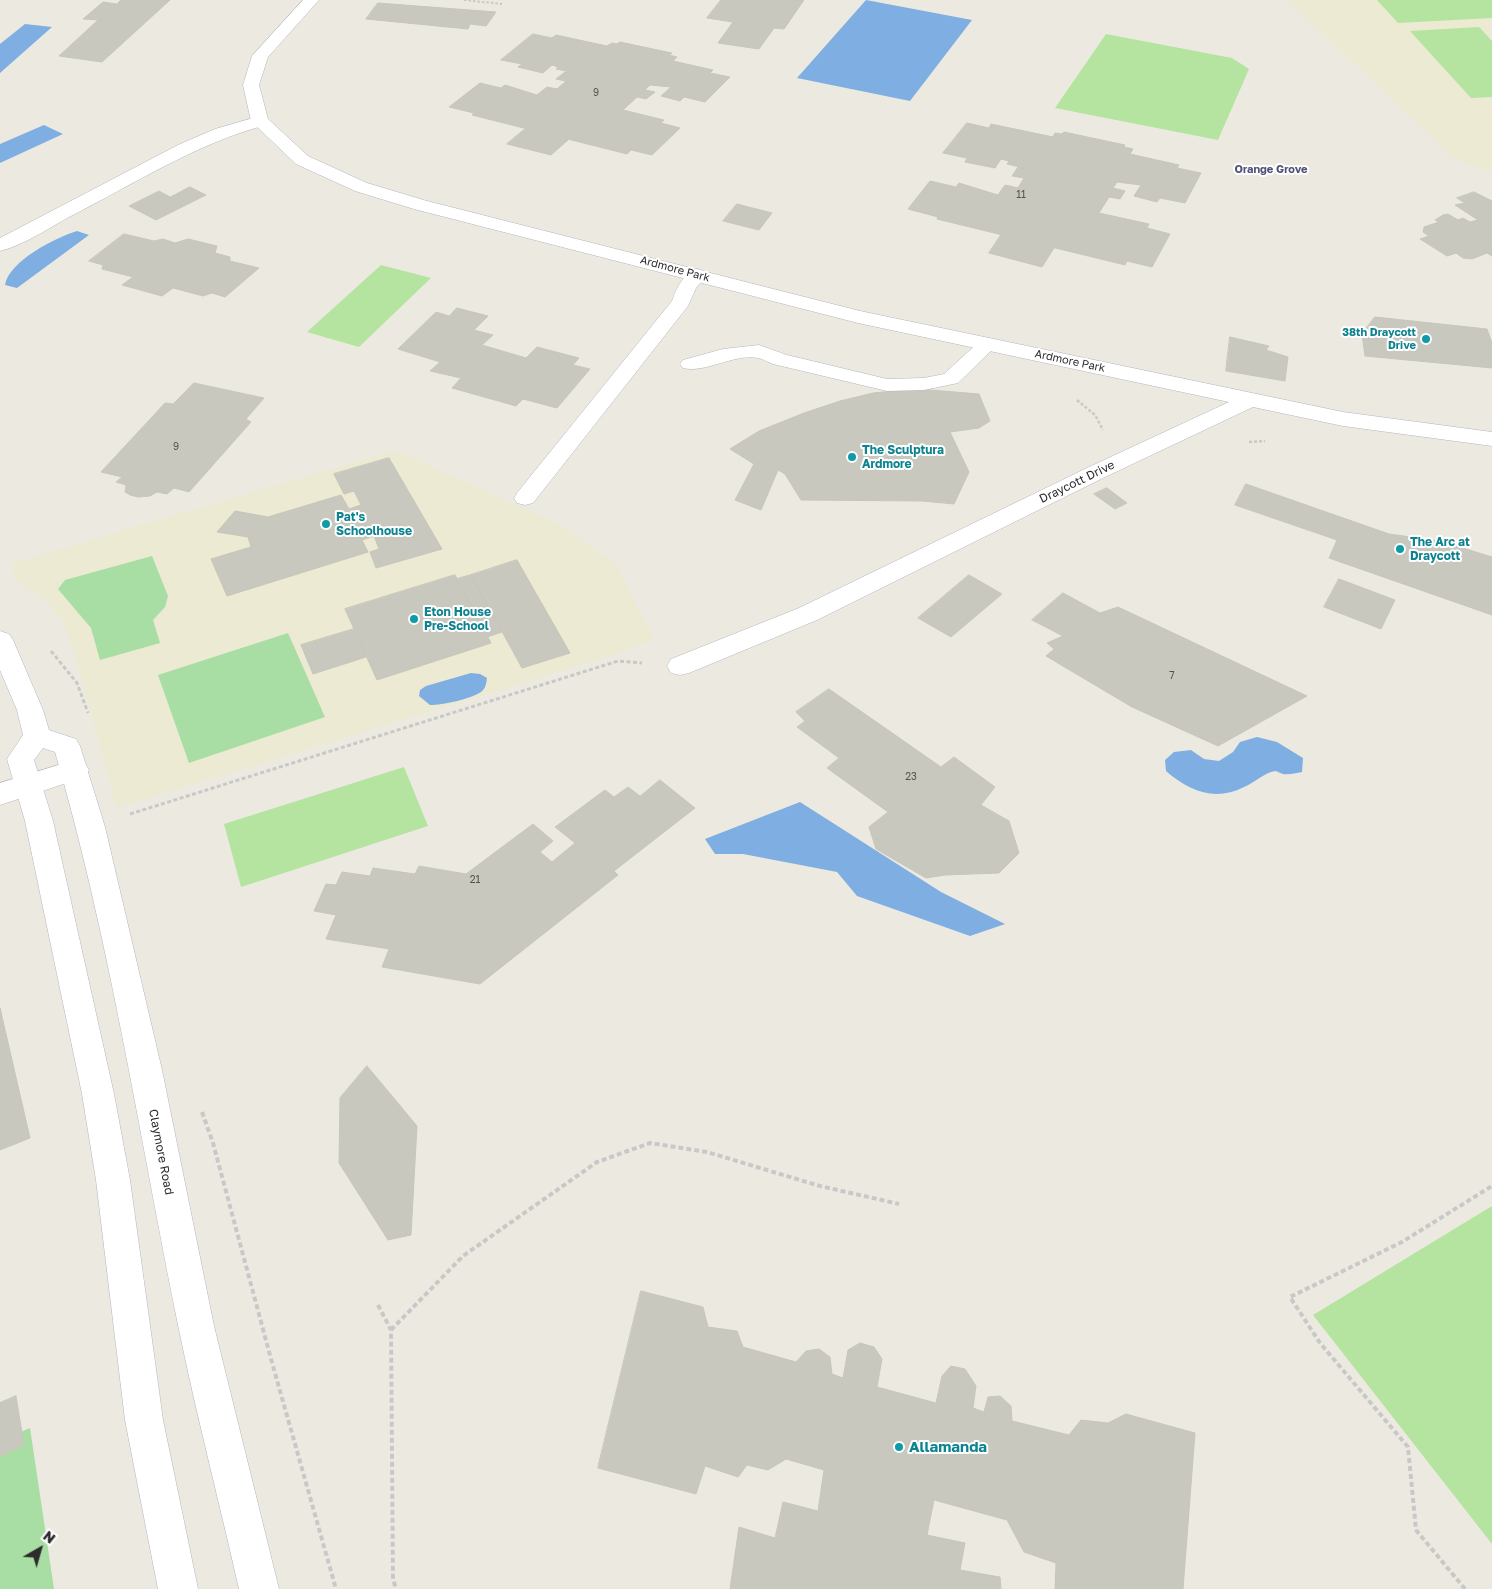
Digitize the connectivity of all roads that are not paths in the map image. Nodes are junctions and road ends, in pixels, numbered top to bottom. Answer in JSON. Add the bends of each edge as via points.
{"nodes":[{"id":1,"x":311,"y":0,"type":"edge"},
{"id":2,"x":260,"y":121,"type":"junction"},
{"id":3,"x":0,"y":245,"type":"edge"},
{"id":4,"x":697,"y":275,"type":"junction"},
{"id":5,"x":988,"y":344,"type":"junction"},
{"id":6,"x":690,"y":364,"type":"dead end"},
{"id":7,"x":1252,"y":399,"type":"junction"},
{"id":8,"x":1492,"y":438,"type":"edge"},
{"id":9,"x":525,"y":498,"type":"dead end"},
{"id":10,"x":0,"y":640,"type":"edge"},
{"id":11,"x":680,"y":666,"type":"road end"},
{"id":12,"x":38,"y":736,"type":"junction"},
{"id":13,"x":75,"y":770,"type":"junction"},
{"id":14,"x":14,"y":790,"type":"edge"},
{"id":15,"x":178,"y":1589,"type":"edge"},
{"id":16,"x":259,"y":1589,"type":"edge"}],
"edges":[{"from":1,"to":2,"type":"street","via":[[260,56],[251,85]]},
{"from":2,"to":3,"type":"street","via":[[218,132],[177,151]]},
{"from":2,"to":4,"type":"street","name":"Ardmore Park","via":[[302,160],[361,187]]},
{"from":4,"to":5,"type":"street","name":"Ardmore Park","via":[[858,317]]},
{"from":4,"to":9,"type":"street","via":[[681,302]]},
{"from":5,"to":6,"type":"street","via":[[951,379],[924,384],[887,385],[780,360],[759,351],[723,354]]},
{"from":5,"to":7,"type":"street","name":"Ardmore Park"},
{"from":7,"to":8,"type":"street","via":[[1343,419]]},
{"from":7,"to":11,"type":"street","name":"Draycott Drive","via":[[808,614]]},
{"from":10,"to":12,"type":"street"},
{"from":12,"to":13,"type":"street","name":"Claymore Road","via":[[67,746]]},
{"from":12,"to":14,"type":"street","via":[[20,760]]},
{"from":13,"to":14,"type":"street"},
{"from":13,"to":16,"type":"street","name":"Claymore Road","via":[[146,1070],[196,1326]]},
{"from":14,"to":15,"type":"street","via":[[39,821],[98,1094],[113,1180],[144,1420]]}]}
